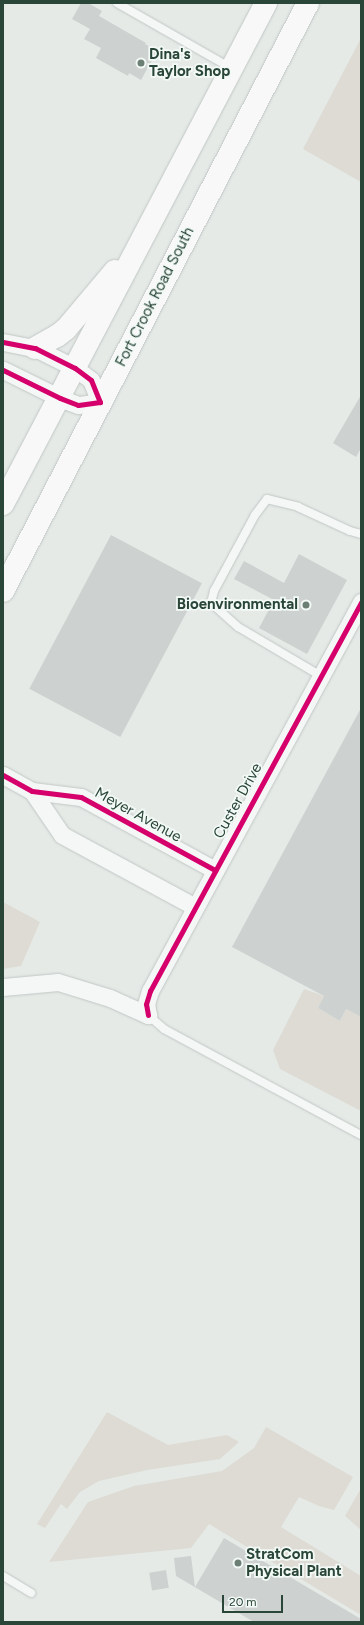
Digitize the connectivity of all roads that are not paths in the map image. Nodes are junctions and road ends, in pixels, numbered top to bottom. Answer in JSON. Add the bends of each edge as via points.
{"nodes":[{"id":1,"x":117,"y":3,"type":"edge"},
{"id":2,"x":266,"y":3,"type":"edge"},
{"id":3,"x":308,"y":3,"type":"edge"},
{"id":4,"x":231,"y":69,"type":"junction"},
{"id":5,"x":142,"y":239,"type":"junction"},
{"id":6,"x":3,"y":342,"type":"edge"},
{"id":7,"x":35,"y":348,"type":"junction"},
{"id":8,"x":75,"y":368,"type":"junction"},
{"id":9,"x":3,"y":370,"type":"edge"},
{"id":10,"x":60,"y":398,"type":"junction"},
{"id":11,"x":100,"y":402,"type":"junction"},
{"id":12,"x":3,"y":504,"type":"edge"},
{"id":13,"x":361,"y":534,"type":"edge"},
{"id":14,"x":3,"y":591,"type":"edge"},
{"id":15,"x":361,"y":602,"type":"edge"},
{"id":16,"x":321,"y":676,"type":"junction"},
{"id":17,"x":3,"y":775,"type":"edge"},
{"id":18,"x":32,"y":791,"type":"junction"},
{"id":19,"x":214,"y":870,"type":"junction"},
{"id":20,"x":195,"y":907,"type":"junction"},
{"id":21,"x":3,"y":986,"type":"edge"},
{"id":22,"x":148,"y":1015,"type":"junction"},
{"id":23,"x":361,"y":1136,"type":"edge"},
{"id":24,"x":3,"y":1576,"type":"edge"},
{"id":25,"x":31,"y":1593,"type":"dead end"}],
"edges":[{"from":1,"to":4,"type":"lane"},
{"from":2,"to":4,"type":"main road"},
{"from":3,"to":11,"type":"main road","name":"Fort Crook Road South"},
{"from":4,"to":5,"type":"main road"},
{"from":5,"to":7,"type":"main road","via":[[66,329]]},
{"from":5,"to":8,"type":"main road"},
{"from":6,"to":7,"type":"street"},
{"from":7,"to":8,"type":"street"},
{"from":8,"to":10,"type":"main road"},
{"from":8,"to":11,"type":"street","via":[[91,380]]},
{"from":9,"to":10,"type":"street"},
{"from":10,"to":11,"type":"street","via":[[78,405]]},
{"from":10,"to":12,"type":"main road"},
{"from":11,"to":14,"type":"main road","name":"Fort Crook Road South"},
{"from":13,"to":16,"type":"lane","via":[[298,507],[267,499],[214,591],[211,603],[238,627]]},
{"from":15,"to":16,"type":"street","name":"Custer Drive"},
{"from":16,"to":19,"type":"street","name":"Custer Drive"},
{"from":17,"to":18,"type":"street","name":"Meyer Avenue"},
{"from":18,"to":19,"type":"street","name":"Meyer Avenue","via":[[81,797]]},
{"from":18,"to":20,"type":"street","name":"Meyer Avenue","via":[[62,835]]},
{"from":19,"to":20,"type":"street","name":"Custer Drive"},
{"from":20,"to":22,"type":"street","name":"Custer Drive","via":[[150,992],[146,1004]]},
{"from":21,"to":22,"type":"street","via":[[58,982],[110,998]]},
{"from":22,"to":23,"type":"lane","via":[[164,1030]]},
{"from":24,"to":25,"type":"lane"}]}
